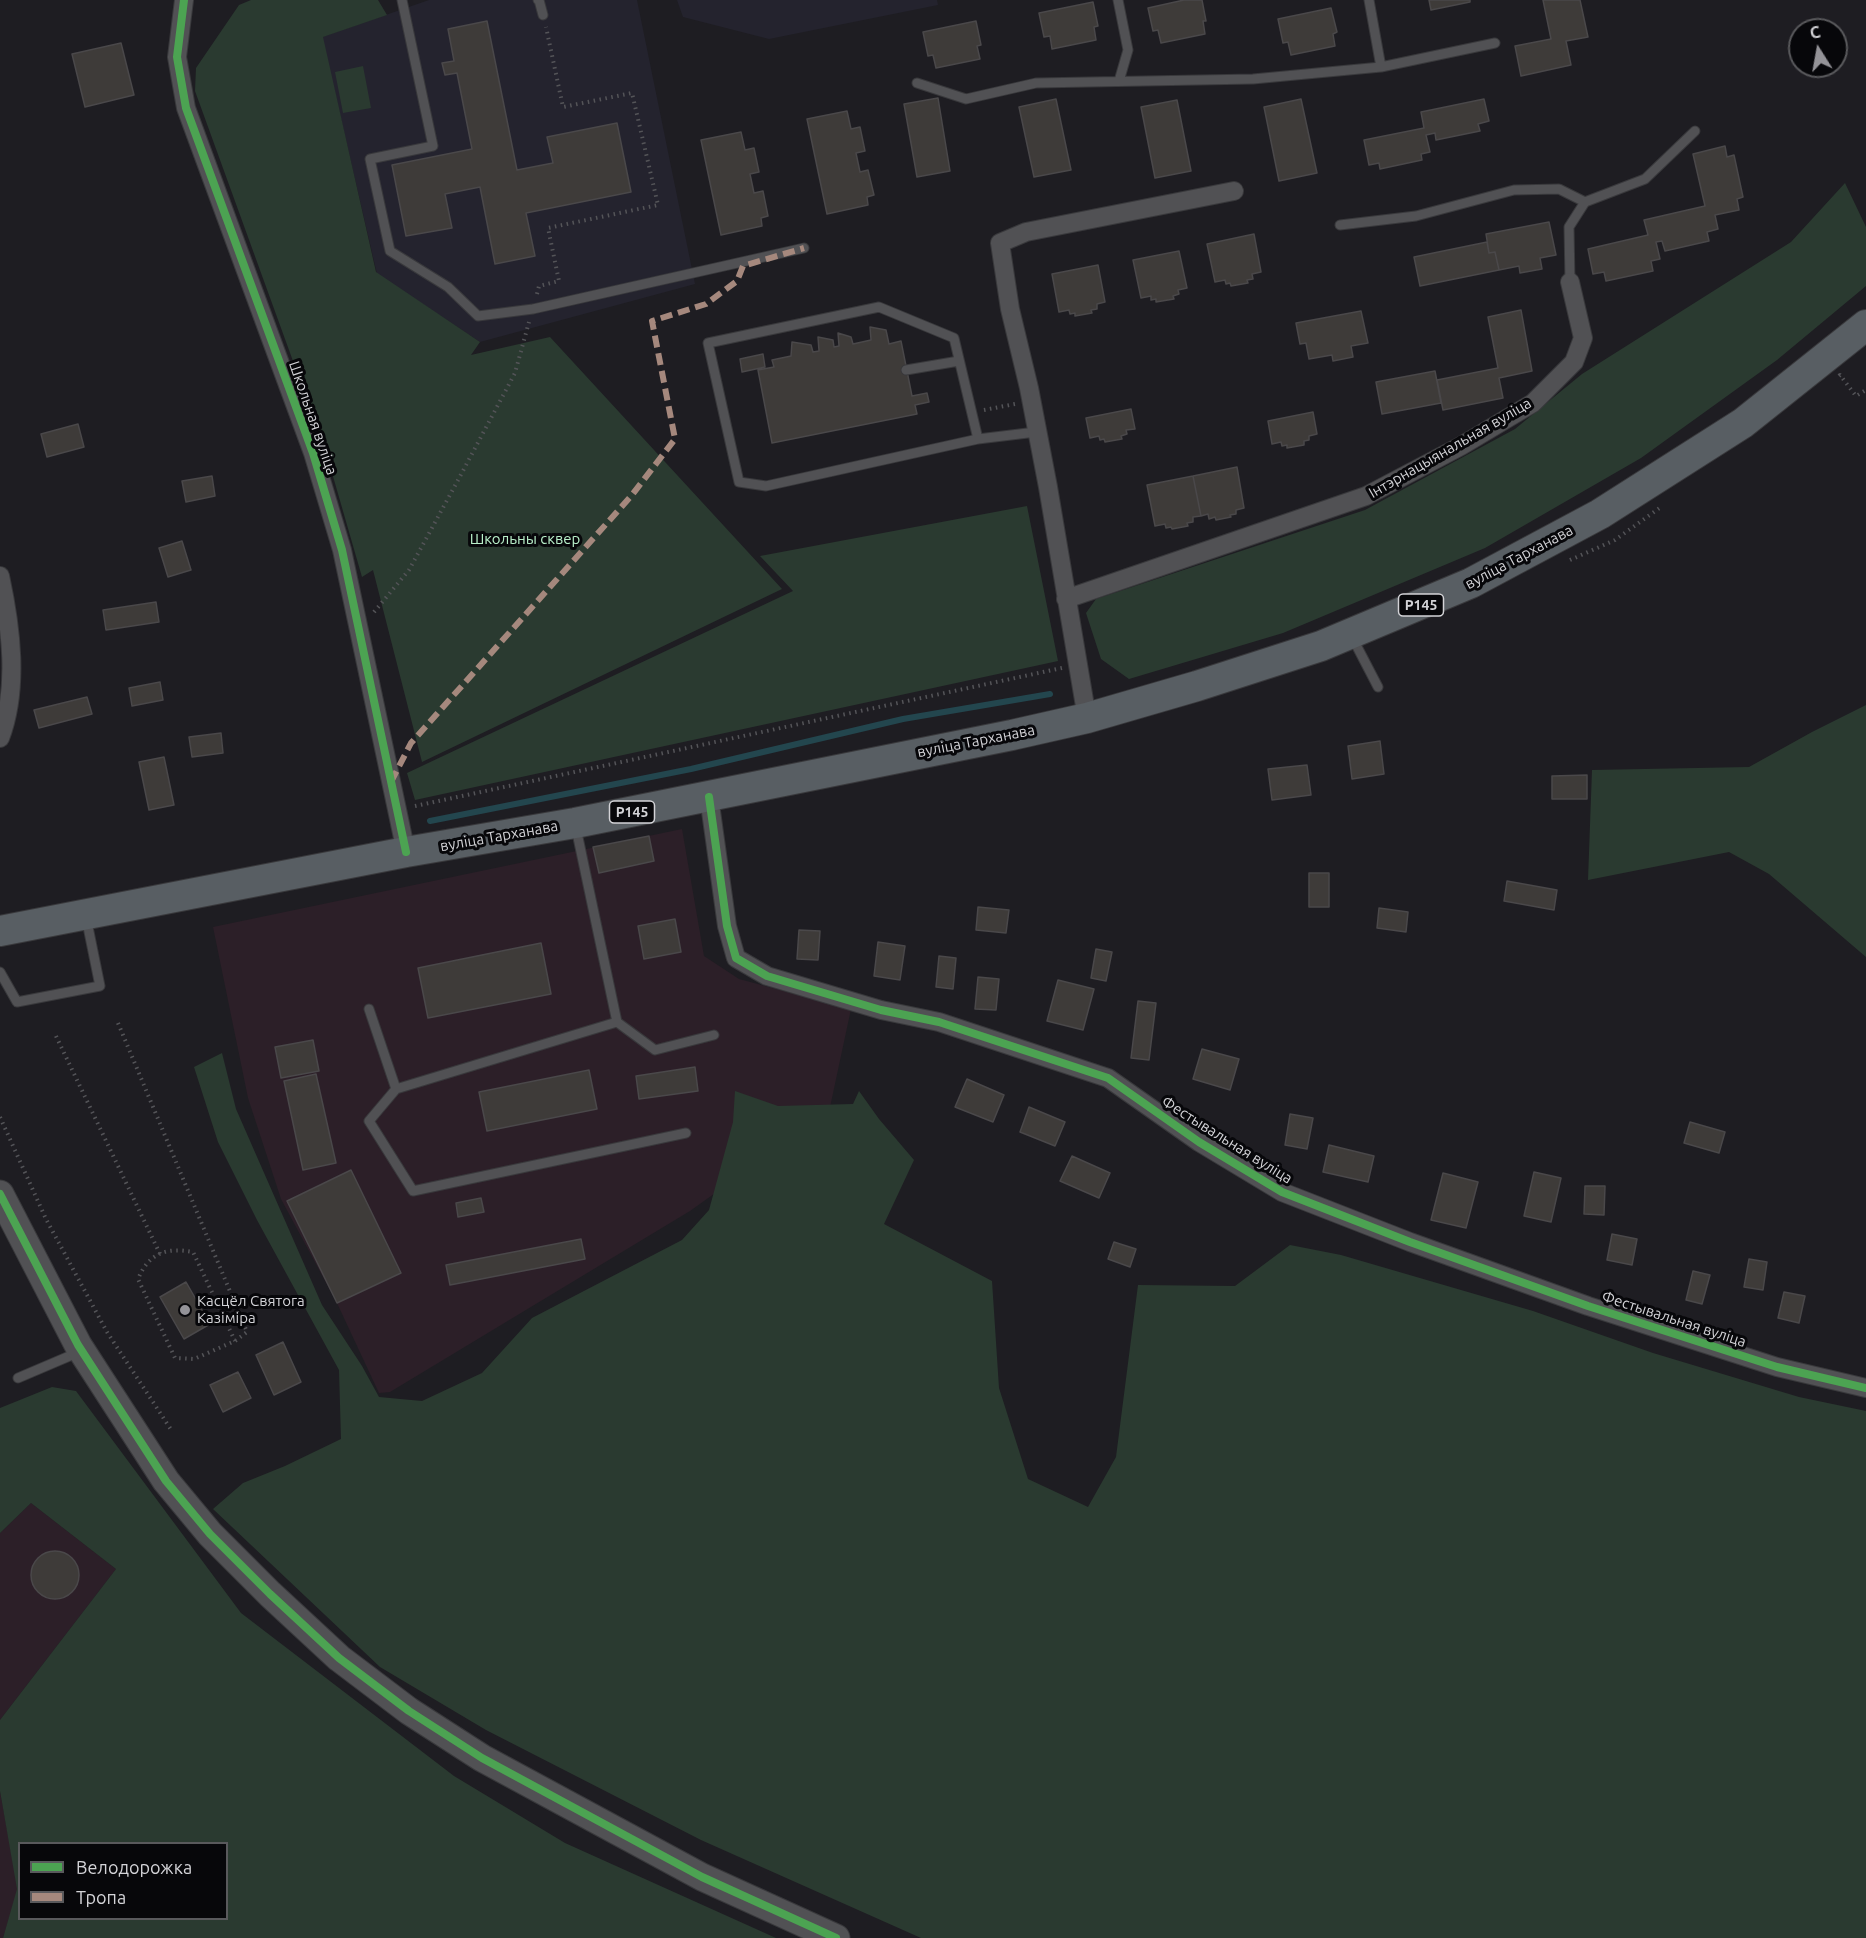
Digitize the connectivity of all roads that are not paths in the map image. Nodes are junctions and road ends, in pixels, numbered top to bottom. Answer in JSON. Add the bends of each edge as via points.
{"nodes":[{"id":1,"x":184,"y":0,"type":"edge"},
{"id":2,"x":402,"y":0,"type":"edge"},
{"id":3,"x":538,"y":0,"type":"edge"},
{"id":4,"x":1118,"y":0,"type":"edge"},
{"id":5,"x":1369,"y":0,"type":"edge"},
{"id":6,"x":543,"y":15,"type":"dead end"},
{"id":7,"x":1495,"y":44,"type":"dead end"},
{"id":8,"x":1381,"y":67,"type":"junction"},
{"id":9,"x":1119,"y":81,"type":"junction"},
{"id":10,"x":917,"y":83,"type":"dead end"},
{"id":11,"x":1695,"y":132,"type":"dead end"},
{"id":12,"x":1234,"y":191,"type":"dead end"},
{"id":13,"x":1585,"y":202,"type":"junction"},
{"id":14,"x":1340,"y":225,"type":"dead end"},
{"id":15,"x":804,"y":248,"type":"dead end"},
{"id":16,"x":1570,"y":282,"type":"joint"},
{"id":17,"x":1866,"y":325,"type":"edge"},
{"id":18,"x":959,"y":361,"type":"junction"},
{"id":19,"x":906,"y":370,"type":"dead end"},
{"id":20,"x":1036,"y":432,"type":"junction"},
{"id":21,"x":978,"y":439,"type":"junction"},
{"id":22,"x":0,"y":576,"type":"edge"},
{"id":23,"x":1066,"y":599,"type":"junction"},
{"id":24,"x":1351,"y":635,"type":"junction"},
{"id":25,"x":1378,"y":687,"type":"dead end"},
{"id":26,"x":1087,"y":718,"type":"junction"},
{"id":27,"x":0,"y":738,"type":"edge"},
{"id":28,"x":709,"y":796,"type":"junction"},
{"id":29,"x":575,"y":823,"type":"junction"},
{"id":30,"x":406,"y":852,"type":"junction"},
{"id":31,"x":85,"y":915,"type":"junction"},
{"id":32,"x":0,"y":931,"type":"edge"},
{"id":33,"x":0,"y":972,"type":"edge"},
{"id":34,"x":369,"y":1009,"type":"dead end"},
{"id":35,"x":617,"y":1022,"type":"junction"},
{"id":36,"x":714,"y":1035,"type":"dead end"},
{"id":37,"x":396,"y":1089,"type":"junction"},
{"id":38,"x":686,"y":1133,"type":"dead end"},
{"id":39,"x":0,"y":1194,"type":"edge"},
{"id":40,"x":81,"y":1351,"type":"junction"},
{"id":41,"x":18,"y":1378,"type":"dead end"},
{"id":42,"x":1866,"y":1388,"type":"edge"},
{"id":43,"x":836,"y":1938,"type":"edge"}],
"edges":[{"from":1,"to":30,"type":"street","name":"Школьная вуліца","via":[[177,57],[186,108],[313,453],[344,560]]},
{"from":2,"to":15,"type":"lane","via":[[433,146],[370,159],[390,251],[448,287],[478,316],[533,309]]},
{"from":3,"to":6,"type":"lane"},
{"from":4,"to":9,"type":"lane","via":[[1128,50]]},
{"from":5,"to":8,"type":"lane"},
{"from":7,"to":8,"type":"lane"},
{"from":8,"to":9,"type":"lane","via":[[1253,79]]},
{"from":9,"to":10,"type":"lane","via":[[1036,82],[966,99]]},
{"from":11,"to":13,"type":"lane","via":[[1645,179]]},
{"from":12,"to":20,"type":"street","via":[[1026,232],[1000,243]]},
{"from":13,"to":14,"type":"lane","via":[[1559,189],[1514,190],[1416,216]]},
{"from":13,"to":16,"type":"lane","via":[[1569,227]]},
{"from":16,"to":23,"type":"street","name":"Інтэрнацыянальная вуліца","via":[[1583,338],[1574,362],[1533,403],[1366,496]]},
{"from":17,"to":24,"type":"main road","name":"вуліца Тарханава","number":"Р145","via":[[1743,423],[1600,514],[1470,583]]},
{"from":18,"to":19,"type":"lane"},
{"from":18,"to":21,"type":"lane"},
{"from":18,"to":21,"type":"lane","via":[[954,339],[879,307],[708,343],[739,482],[766,486]]},
{"from":20,"to":21,"type":"lane"},
{"from":20,"to":23,"type":"street"},
{"from":22,"to":27,"type":"street","via":[[11,646],[8,717]]},
{"from":23,"to":26,"type":"street"},
{"from":24,"to":25,"type":"lane"},
{"from":24,"to":26,"type":"main road","name":"вуліца Тарханава","number":"Р145"},
{"from":26,"to":28,"type":"main road","name":"вуліца Тарханава","number":"Р145"},
{"from":28,"to":29,"type":"main road","name":"вуліца Тарханава","number":"Р145"},
{"from":28,"to":42,"type":"street","name":"Фестывальная вуліца","via":[[735,958],[767,976],[881,1010],[939,1022],[1108,1078],[1199,1142],[1282,1192],[1588,1306],[1777,1367]]},
{"from":29,"to":30,"type":"main road","name":"вуліца Тарханава","number":"Р145"},
{"from":29,"to":35,"type":"lane"},
{"from":30,"to":31,"type":"main road","name":"вуліца Тарханава","number":"Р145"},
{"from":31,"to":32,"type":"main road","name":"вуліца Тарханава","number":"Р145"},
{"from":31,"to":33,"type":"lane","via":[[100,986],[17,1002]]},
{"from":34,"to":37,"type":"lane"},
{"from":35,"to":36,"type":"lane","via":[[655,1050]]},
{"from":35,"to":37,"type":"lane"},
{"from":37,"to":38,"type":"lane","via":[[369,1121],[413,1191]]},
{"from":39,"to":40,"type":"street"},
{"from":40,"to":41,"type":"lane"},
{"from":40,"to":43,"type":"street","via":[[166,1481],[210,1534],[339,1658],[409,1711],[482,1758],[702,1877]]}]}
